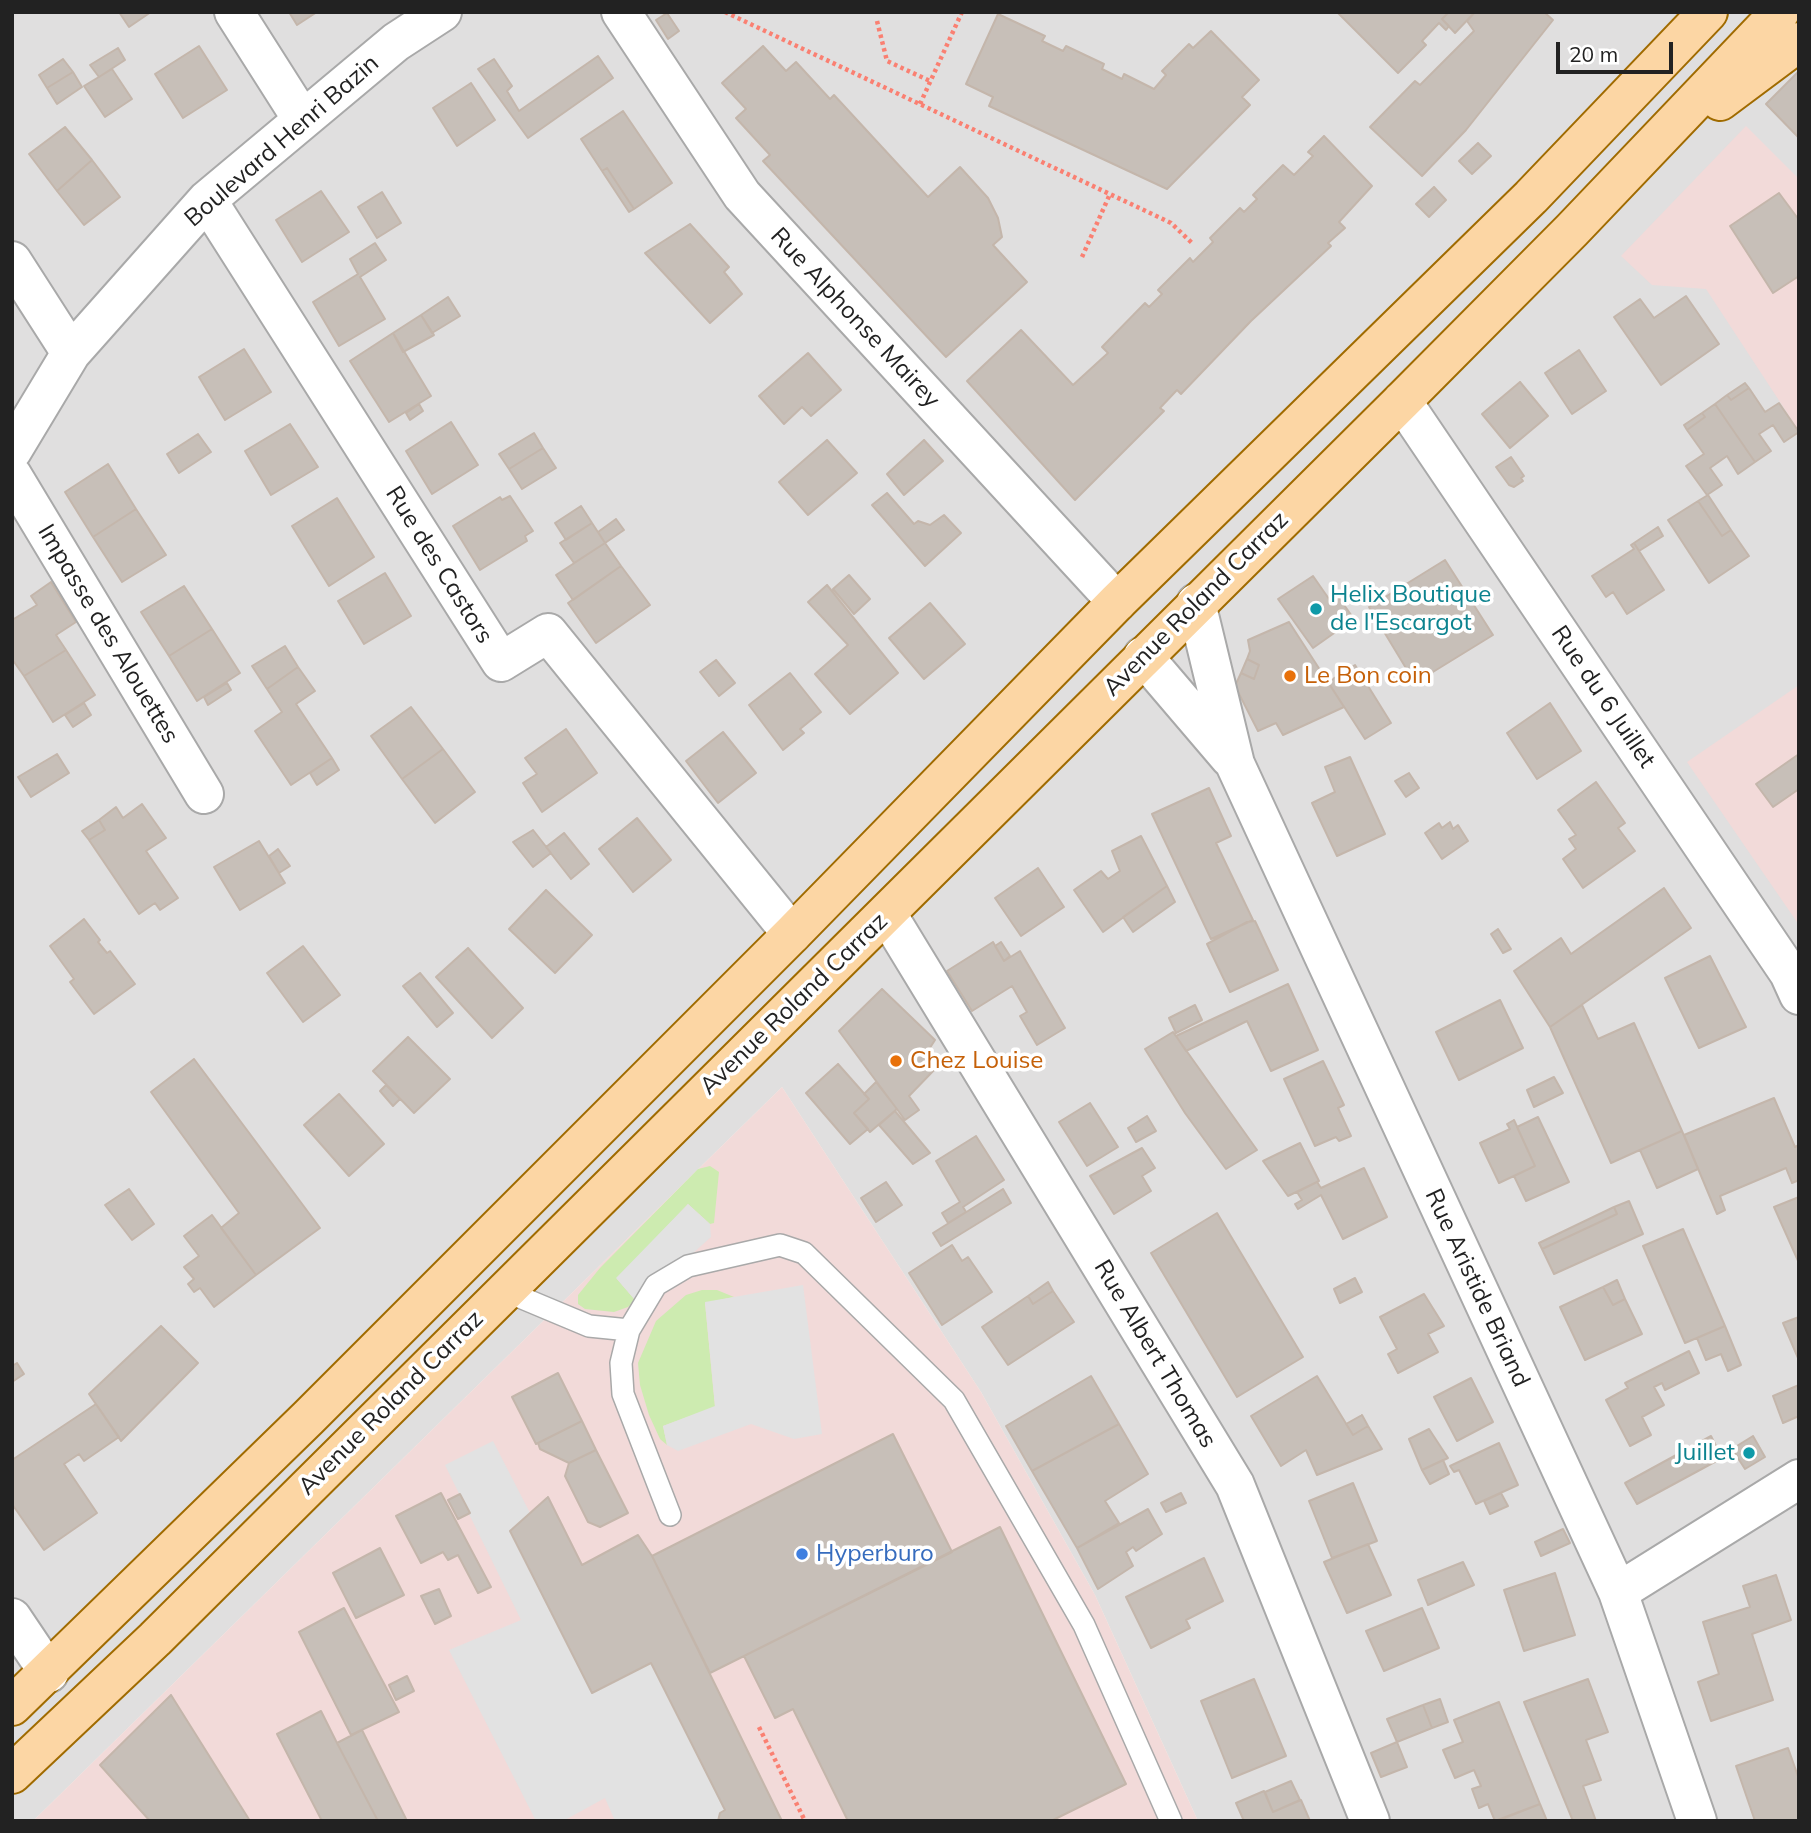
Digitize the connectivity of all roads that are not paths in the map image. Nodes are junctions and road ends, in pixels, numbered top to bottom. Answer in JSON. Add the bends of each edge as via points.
{"nodes":[{"id":1,"x":234,"y":12,"type":"edge"},
{"id":2,"x":442,"y":12,"type":"edge"},
{"id":3,"x":621,"y":12,"type":"edge"},
{"id":4,"x":1708,"y":12,"type":"edge"},
{"id":5,"x":1780,"y":12,"type":"edge"},
{"id":6,"x":1799,"y":42,"type":"edge"},
{"id":7,"x":302,"y":119,"type":"junction"},
{"id":8,"x":1623,"y":174,"type":"junction"},
{"id":9,"x":207,"y":200,"type":"junction"},
{"id":10,"x":12,"y":261,"type":"edge"},
{"id":11,"x":71,"y":353,"type":"junction"},
{"id":12,"x":1402,"y":401,"type":"junction"},
{"id":13,"x":12,"y":451,"type":"edge"},
{"id":14,"x":12,"y":475,"type":"edge"},
{"id":15,"x":1193,"y":530,"type":"junction"},
{"id":16,"x":1117,"y":602,"type":"junction"},
{"id":17,"x":1196,"y":603,"type":"junction"},
{"id":18,"x":1143,"y":656,"type":"junction"},
{"id":19,"x":1235,"y":764,"type":"junction"},
{"id":20,"x":204,"y":794,"type":"dead end"},
{"id":21,"x":887,"y":914,"type":"junction"},
{"id":22,"x":792,"y":934,"type":"junction"},
{"id":23,"x":1799,"y":995,"type":"edge"},
{"id":24,"x":503,"y":1290,"type":"junction"},
{"id":25,"x":629,"y":1331,"type":"junction"},
{"id":26,"x":1799,"y":1479,"type":"edge"},
{"id":27,"x":670,"y":1515,"type":"dead end"},
{"id":28,"x":1618,"y":1592,"type":"junction"},
{"id":29,"x":12,"y":1618,"type":"edge"},
{"id":30,"x":49,"y":1673,"type":"junction"},
{"id":31,"x":12,"y":1706,"type":"edge"},
{"id":32,"x":12,"y":1774,"type":"edge"},
{"id":33,"x":1171,"y":1821,"type":"edge"},
{"id":34,"x":1370,"y":1821,"type":"edge"},
{"id":35,"x":1697,"y":1821,"type":"edge"}],
"edges":[{"from":1,"to":7,"type":"street"},
{"from":2,"to":7,"type":"street","name":"Boulevard Henri Bazin","via":[[396,42]]},
{"from":3,"to":16,"type":"street","name":"Rue Alphonse Mairey","via":[[741,195]]},
{"from":4,"to":15,"type":"main road","name":"Avenue Roland Carraz","via":[[1531,197]]},
{"from":5,"to":8,"type":"main road"},
{"from":6,"to":8,"type":"main road"},
{"from":7,"to":9,"type":"street","name":"Boulevard Henri Bazin"},
{"from":8,"to":12,"type":"main road","name":"Avenue Roland Carraz"},
{"from":9,"to":11,"type":"street","name":"Boulevard Henri Bazin"},
{"from":9,"to":22,"type":"street","name":"Rue des Castors","via":[[501,662],[548,633]]},
{"from":10,"to":11,"type":"street"},
{"from":11,"to":13,"type":"street","name":"Boulevard Henri Bazin"},
{"from":12,"to":17,"type":"main road","name":"Avenue Roland Carraz"},
{"from":12,"to":23,"type":"street","name":"Rue du 6 Juillet","via":[[1790,973]]},
{"from":14,"to":20,"type":"street","name":"Impasse des Alouettes"},
{"from":15,"to":16,"type":"main road","name":"Avenue Roland Carraz"},
{"from":15,"to":18,"type":"main road"},
{"from":16,"to":22,"type":"main road","name":"Avenue Roland Carraz"},
{"from":17,"to":18,"type":"main road","name":"Avenue Roland Carraz"},
{"from":17,"to":19,"type":"street","name":"Rue Aristide Briand"},
{"from":18,"to":19,"type":"street","name":"Rue Aristide Briand"},
{"from":18,"to":21,"type":"main road","name":"Avenue Roland Carraz"},
{"from":19,"to":28,"type":"street","name":"Rue Aristide Briand"},
{"from":21,"to":24,"type":"main road","name":"Avenue Roland Carraz"},
{"from":21,"to":34,"type":"street","name":"Rue Albert Thomas","via":[[1235,1485]]},
{"from":22,"to":30,"type":"main road","name":"Avenue Roland Carraz"},
{"from":24,"to":25,"type":"lane","via":[[589,1326]]},
{"from":24,"to":32,"type":"main road","name":"Avenue Roland Carraz","via":[[165,1629]]},
{"from":25,"to":27,"type":"lane","via":[[621,1363],[623,1394]]},
{"from":25,"to":33,"type":"lane","via":[[656,1285],[688,1265],[780,1245],[804,1253],[954,1400],[1083,1625]]},
{"from":26,"to":28,"type":"street"},
{"from":28,"to":35,"type":"street","name":"Rue Aristide Briand"},
{"from":29,"to":30,"type":"street"},
{"from":30,"to":31,"type":"main road","name":"Avenue Roland Carraz"}]}
